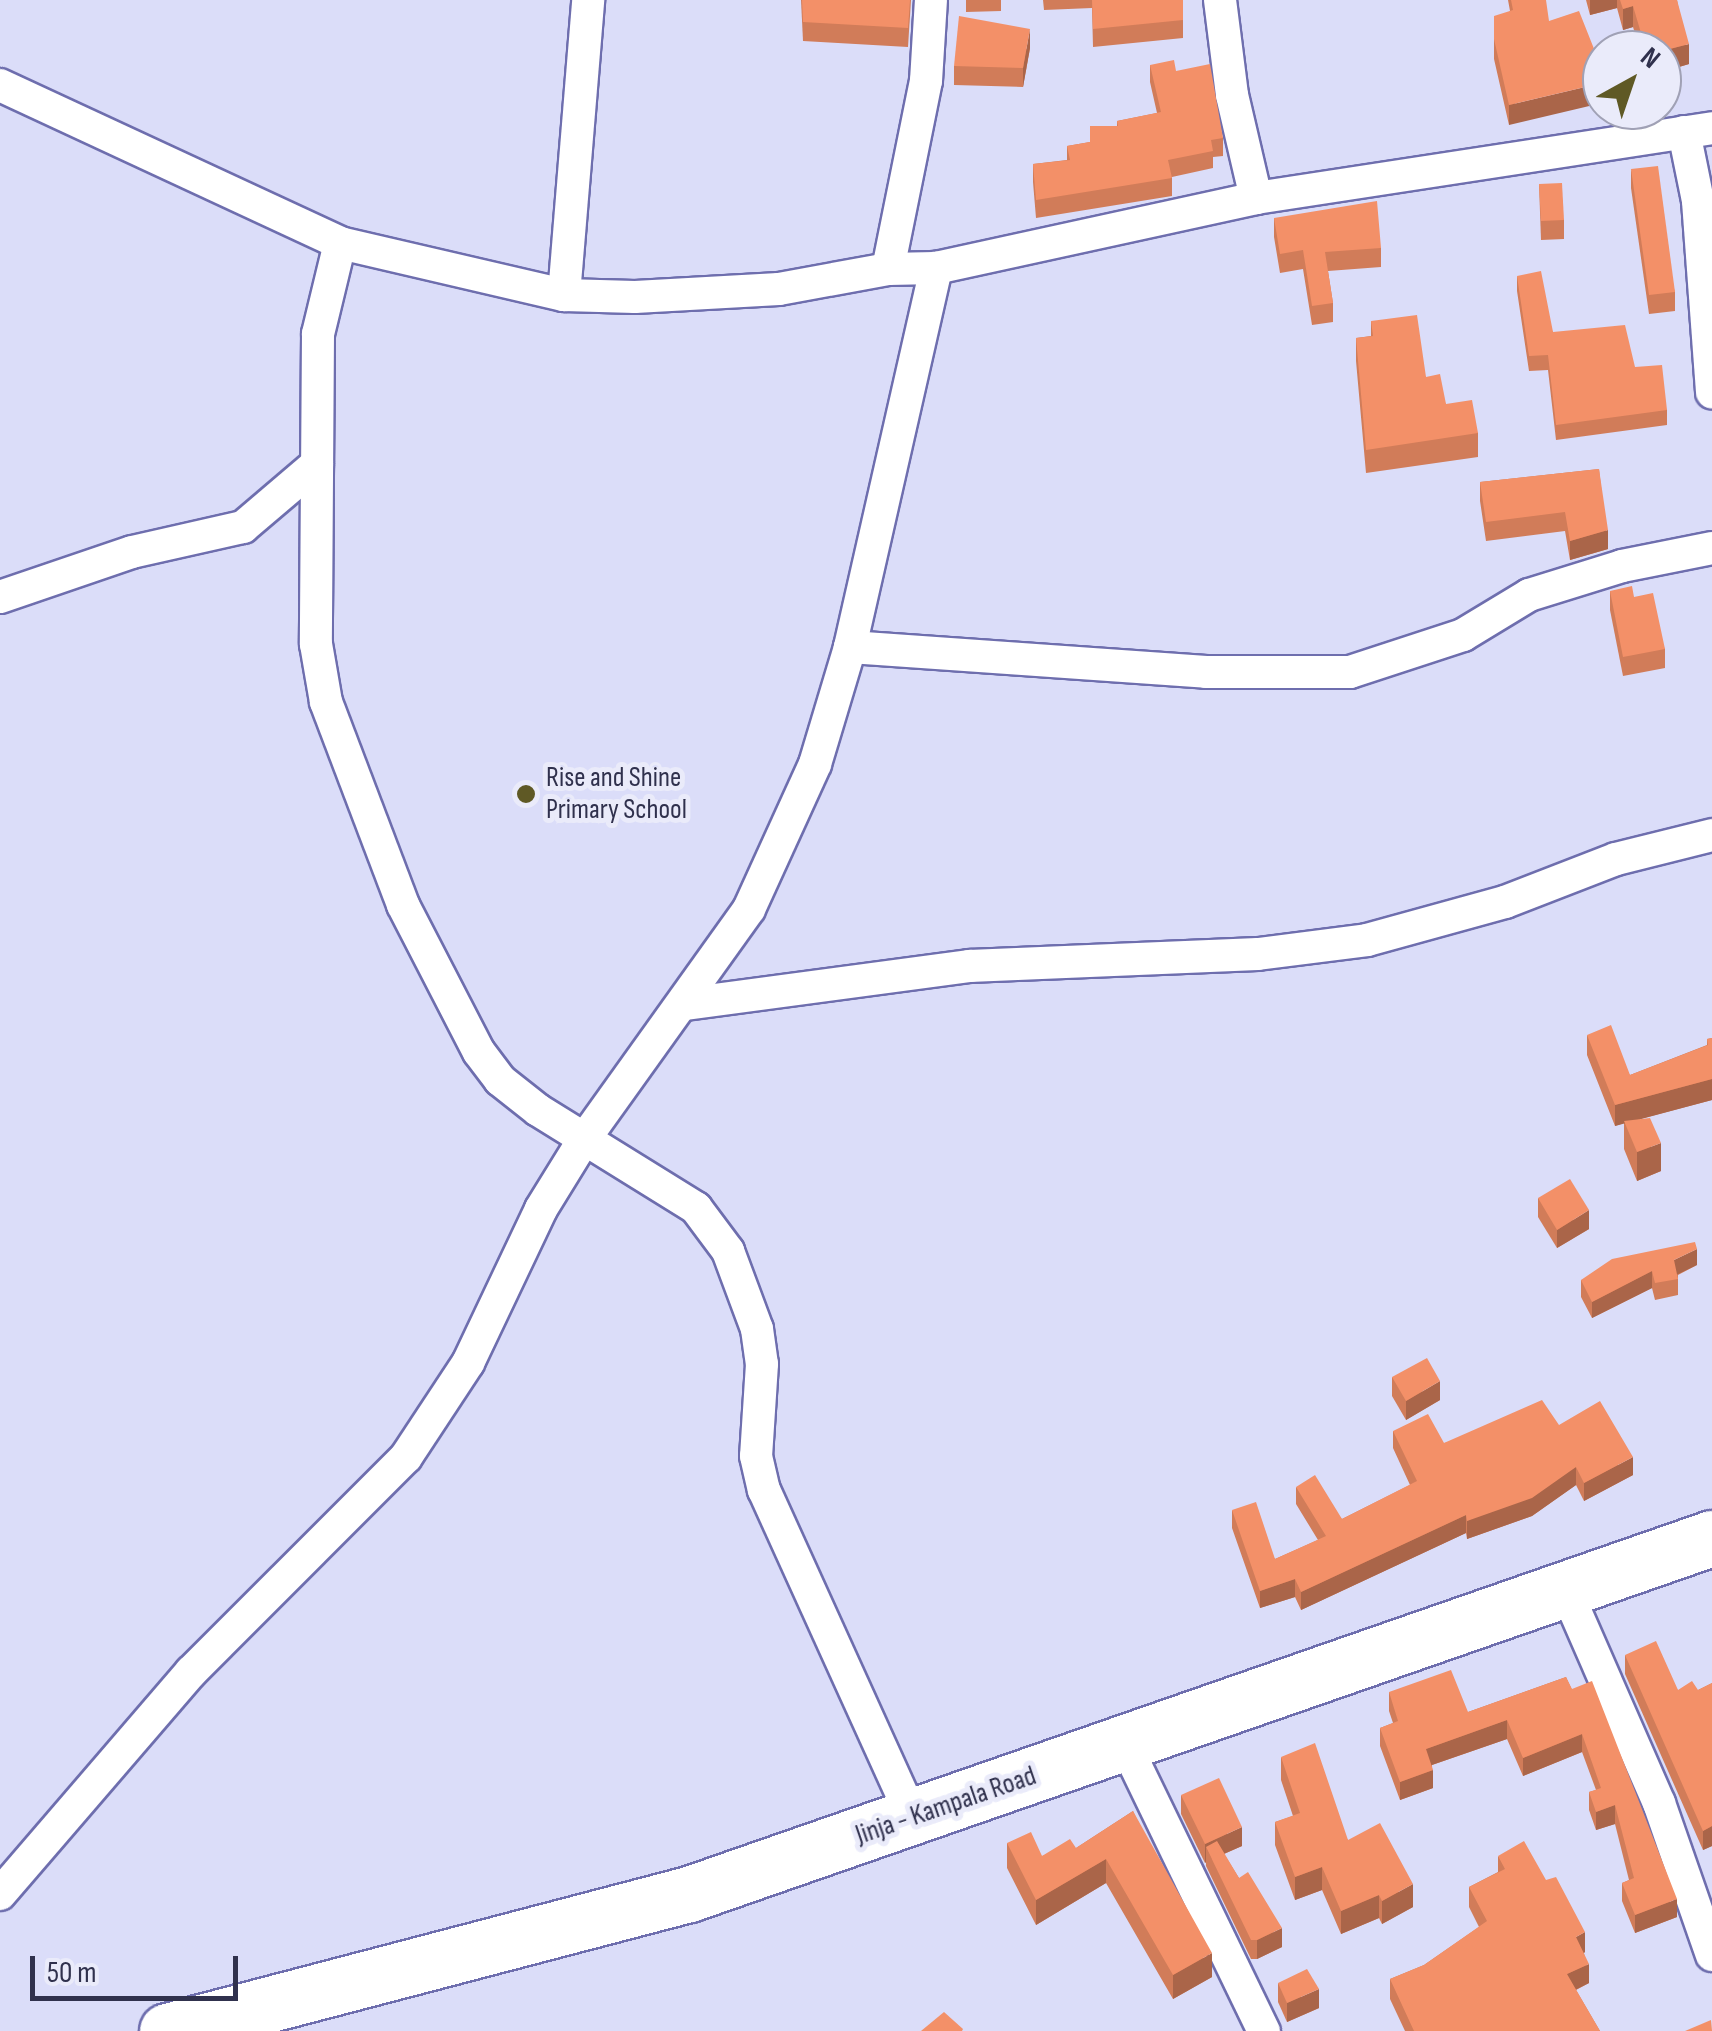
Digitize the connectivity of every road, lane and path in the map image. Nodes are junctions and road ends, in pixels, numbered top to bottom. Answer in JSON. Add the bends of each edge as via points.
{"nodes":[{"id":1,"x":588,"y":0,"type":"edge"},
{"id":2,"x":931,"y":0,"type":"edge"},
{"id":3,"x":1220,"y":0,"type":"edge"},
{"id":4,"x":0,"y":85,"type":"edge"},
{"id":5,"x":1698,"y":130,"type":"edge"},
{"id":6,"x":1256,"y":198,"type":"junction"},
{"id":7,"x":340,"y":243,"type":"junction"},
{"id":8,"x":936,"y":268,"type":"junction"},
{"id":9,"x":888,"y":269,"type":"junction"},
{"id":10,"x":564,"y":295,"type":"junction"},
{"id":11,"x":1712,"y":392,"type":"edge"},
{"id":12,"x":317,"y":464,"type":"junction"},
{"id":13,"x":1712,"y":548,"type":"edge"},
{"id":14,"x":0,"y":597,"type":"edge"},
{"id":15,"x":850,"y":647,"type":"junction"},
{"id":16,"x":1712,"y":835,"type":"edge"},
{"id":17,"x":685,"y":1004,"type":"junction"},
{"id":18,"x":583,"y":1142,"type":"junction"},
{"id":19,"x":1712,"y":1538,"type":"edge"},
{"id":20,"x":1565,"y":1588,"type":"junction"},
{"id":21,"x":1126,"y":1746,"type":"junction"},
{"id":22,"x":912,"y":1817,"type":"junction"},
{"id":23,"x":0,"y":1894,"type":"edge"},
{"id":24,"x":1712,"y":1955,"type":"edge"},
{"id":25,"x":187,"y":2028,"type":"edge"},
{"id":26,"x":1264,"y":2031,"type":"edge"}],
"edges":[{"from":1,"to":10,"type":"street"},
{"from":2,"to":9,"type":"street","via":[[926,81]]},
{"from":3,"to":6,"type":"street"},
{"from":4,"to":7,"type":"street"},
{"from":5,"to":6,"type":"street"},
{"from":5,"to":11,"type":"street"},
{"from":6,"to":8,"type":"street"},
{"from":7,"to":10,"type":"street"},
{"from":7,"to":12,"type":"street","via":[[318,334]]},
{"from":8,"to":9,"type":"street"},
{"from":8,"to":15,"type":"street"},
{"from":9,"to":10,"type":"street","via":[[702,296]]},
{"from":12,"to":14,"type":"street","via":[[243,527],[112,557]]},
{"from":12,"to":18,"type":"street","via":[[316,644],[326,702],[404,905],[456,1013],[500,1080]]},
{"from":13,"to":15,"type":"street","via":[[1529,595],[1464,634],[1350,672],[1206,672]]},
{"from":15,"to":17,"type":"street","via":[[815,764],[749,910]]},
{"from":16,"to":17,"type":"street","via":[[1367,940],[1258,954],[969,966]]},
{"from":17,"to":18,"type":"street"},
{"from":18,"to":22,"type":"street","via":[[696,1208],[728,1250],[760,1346],[756,1456],[764,1490]]},
{"from":18,"to":23,"type":"street","via":[[541,1209],[494,1315],[406,1457],[191,1672]]},
{"from":19,"to":20,"type":"highway","name":"Jinja - Kampala Road"},
{"from":20,"to":21,"type":"highway","name":"Jinja - Kampala Road"},
{"from":20,"to":24,"type":"street","via":[[1660,1802]]},
{"from":21,"to":22,"type":"highway","name":"Jinja - Kampala Road"},
{"from":21,"to":26,"type":"street"},
{"from":22,"to":25,"type":"highway","name":"Jinja - Kampala Road","via":[[689,1894]]}]}
